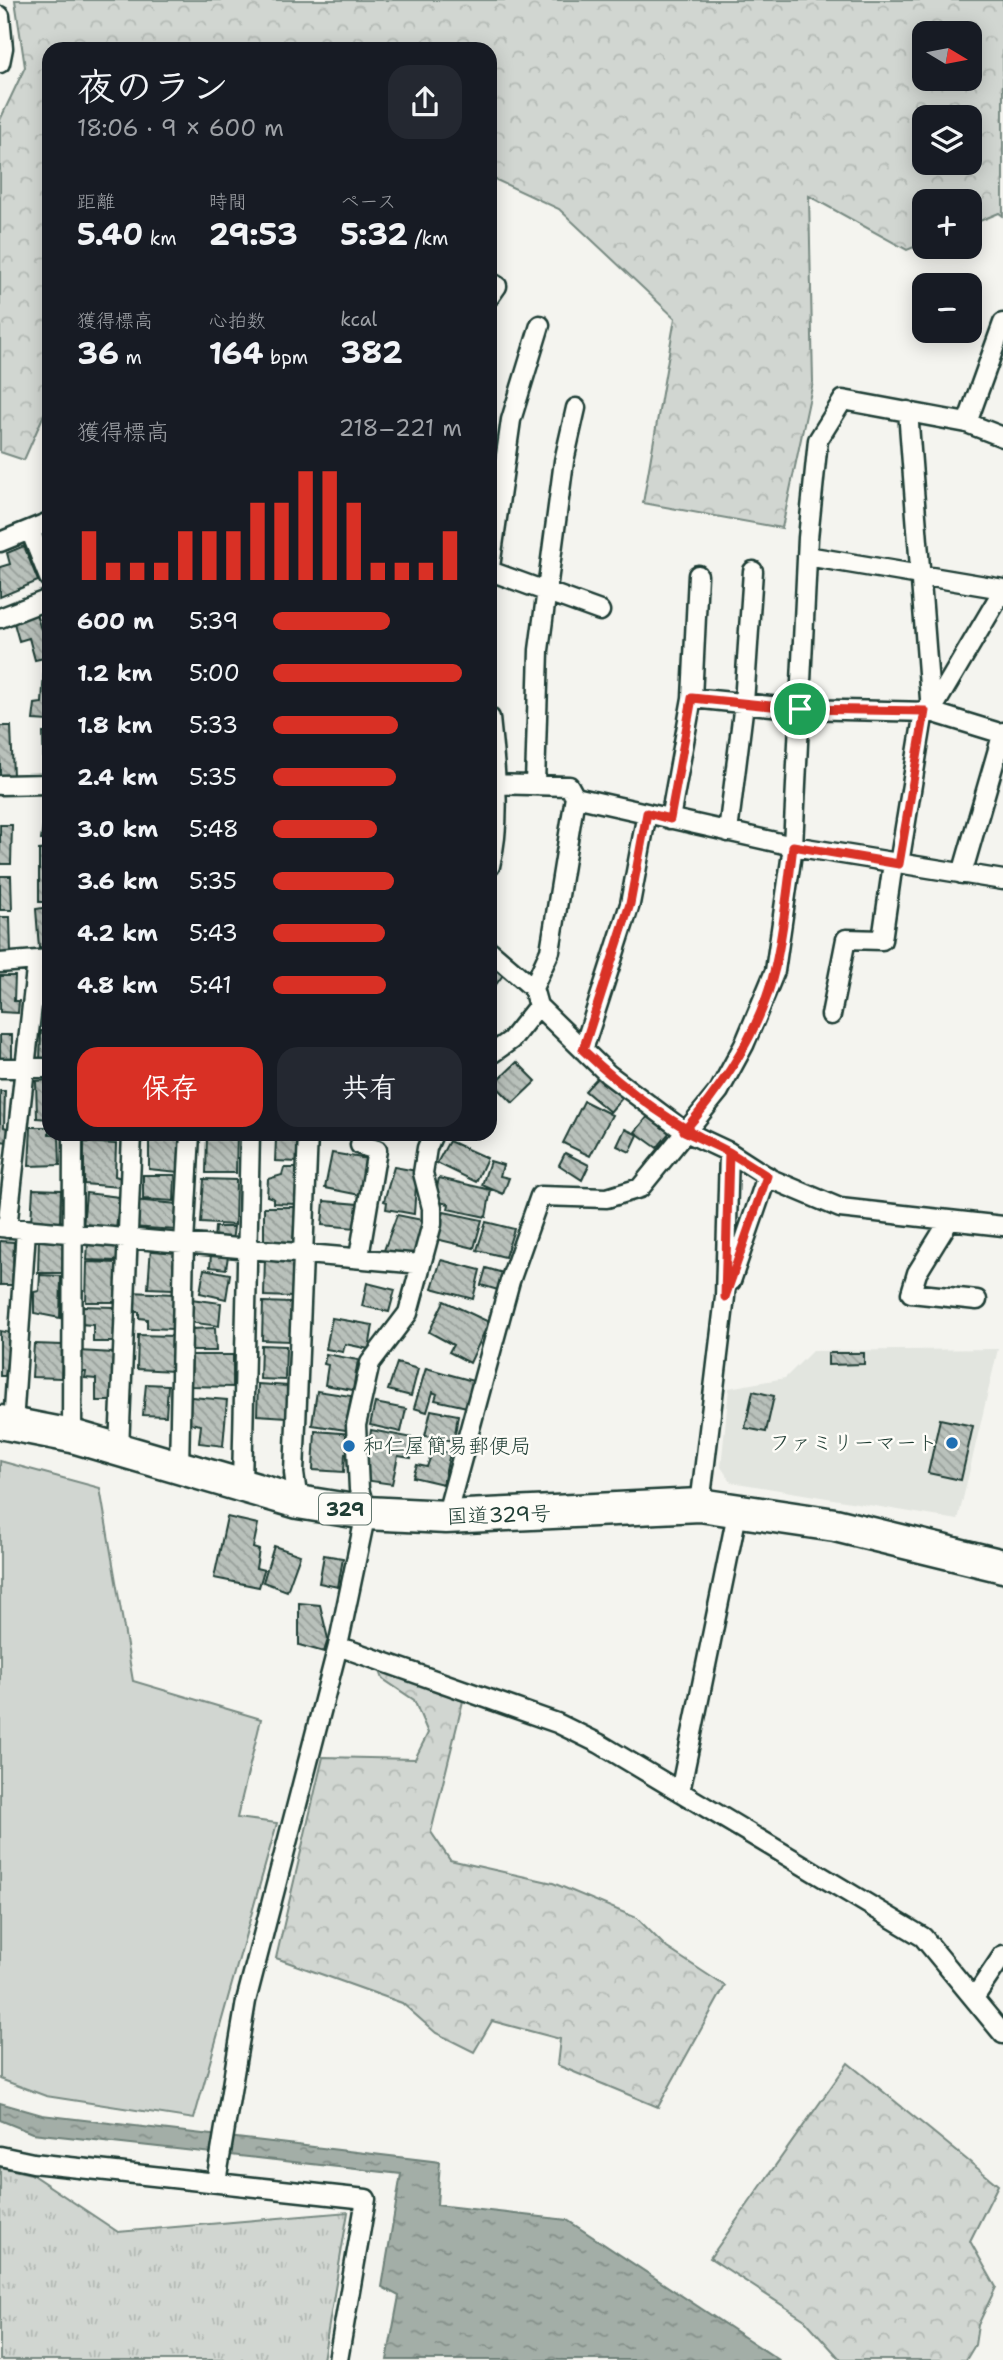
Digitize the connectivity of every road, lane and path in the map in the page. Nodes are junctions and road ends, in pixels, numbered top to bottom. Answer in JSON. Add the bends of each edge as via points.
{"nodes":[{"id":1,"x":0,"y":16,"type":"edge"},
{"id":2,"x":0,"y":63,"type":"edge"},
{"id":3,"x":1003,"y":323,"type":"edge"},
{"id":4,"x":540,"y":325,"type":"dead end"},
{"id":5,"x":576,"y":408,"type":"dead end"},
{"id":6,"x":908,"y":411,"type":"junction"},
{"id":7,"x":967,"y":423,"type":"junction"},
{"id":8,"x":1003,"y":437,"type":"edge"},
{"id":9,"x":497,"y":519,"type":"edge"},
{"id":10,"x":42,"y":525,"type":"edge"},
{"id":11,"x":30,"y":530,"type":"junction"},
{"id":12,"x":0,"y":542,"type":"edge"},
{"id":13,"x":807,"y":556,"type":"junction"},
{"id":14,"x":42,"y":560,"type":"edge"},
{"id":15,"x":753,"y":571,"type":"dead end"},
{"id":16,"x":497,"y":572,"type":"edge"},
{"id":17,"x":698,"y":575,"type":"dead end"},
{"id":18,"x":923,"y":577,"type":"junction"},
{"id":19,"x":1003,"y":589,"type":"edge"},
{"id":20,"x":546,"y":591,"type":"junction"},
{"id":21,"x":42,"y":602,"type":"edge"},
{"id":22,"x":600,"y":611,"type":"dead end"},
{"id":23,"x":0,"y":618,"type":"edge"},
{"id":24,"x":692,"y":698,"type":"junction"},
{"id":25,"x":744,"y":703,"type":"junction"},
{"id":26,"x":800,"y":709,"type":"junction"},
{"id":27,"x":928,"y":711,"type":"junction"},
{"id":28,"x":1003,"y":733,"type":"edge"},
{"id":29,"x":42,"y":784,"type":"edge"},
{"id":30,"x":497,"y":784,"type":"edge"},
{"id":31,"x":0,"y":785,"type":"edge"},
{"id":32,"x":535,"y":785,"type":"junction"},
{"id":33,"x":575,"y":797,"type":"junction"},
{"id":34,"x":647,"y":813,"type":"junction"},
{"id":35,"x":670,"y":819,"type":"junction"},
{"id":36,"x":728,"y":832,"type":"junction"},
{"id":37,"x":793,"y":846,"type":"junction"},
{"id":38,"x":896,"y":863,"type":"junction"},
{"id":39,"x":962,"y":874,"type":"junction"},
{"id":40,"x":1003,"y":880,"type":"edge"},
{"id":41,"x":497,"y":957,"type":"edge"},
{"id":42,"x":42,"y":960,"type":"edge"},
{"id":43,"x":0,"y":963,"type":"edge"},
{"id":44,"x":42,"y":966,"type":"edge"},
{"id":45,"x":533,"y":988,"type":"junction"},
{"id":46,"x":538,"y":1006,"type":"junction"},
{"id":47,"x":831,"y":1015,"type":"dead end"},
{"id":48,"x":497,"y":1050,"type":"edge"},
{"id":49,"x":583,"y":1050,"type":"junction"},
{"id":50,"x":0,"y":1068,"type":"edge"},
{"id":51,"x":26,"y":1068,"type":"junction"},
{"id":52,"x":42,"y":1068,"type":"edge"},
{"id":53,"x":684,"y":1131,"type":"junction"},
{"id":54,"x":73,"y":1141,"type":"edge"},
{"id":55,"x":132,"y":1141,"type":"edge"},
{"id":56,"x":190,"y":1141,"type":"edge"},
{"id":57,"x":250,"y":1141,"type":"edge"},
{"id":58,"x":309,"y":1141,"type":"edge"},
{"id":59,"x":361,"y":1141,"type":"edge"},
{"id":60,"x":430,"y":1141,"type":"edge"},
{"id":61,"x":729,"y":1152,"type":"junction"},
{"id":62,"x":767,"y":1176,"type":"junction"},
{"id":63,"x":948,"y":1221,"type":"junction"},
{"id":64,"x":1003,"y":1226,"type":"edge"},
{"id":65,"x":4,"y":1227,"type":"edge"},
{"id":66,"x":26,"y":1230,"type":"junction"},
{"id":67,"x":71,"y":1234,"type":"junction"},
{"id":68,"x":126,"y":1239,"type":"junction"},
{"id":69,"x":184,"y":1244,"type":"junction"},
{"id":70,"x":246,"y":1250,"type":"junction"},
{"id":71,"x":303,"y":1253,"type":"junction"},
{"id":72,"x":359,"y":1257,"type":"junction"},
{"id":73,"x":421,"y":1264,"type":"junction"},
{"id":74,"x":725,"y":1297,"type":"junction"},
{"id":75,"x":977,"y":1300,"type":"dead end"},
{"id":76,"x":6,"y":1423,"type":"edge"},
{"id":77,"x":72,"y":1436,"type":"junction"},
{"id":78,"x":119,"y":1449,"type":"junction"},
{"id":79,"x":179,"y":1466,"type":"junction"},
{"id":80,"x":242,"y":1484,"type":"junction"},
{"id":81,"x":298,"y":1502,"type":"junction"},
{"id":82,"x":700,"y":1505,"type":"junction"},
{"id":83,"x":738,"y":1509,"type":"junction"},
{"id":84,"x":366,"y":1513,"type":"junction"},
{"id":85,"x":446,"y":1517,"type":"junction"},
{"id":86,"x":1003,"y":1566,"type":"edge"},
{"id":87,"x":338,"y":1646,"type":"junction"},
{"id":88,"x":680,"y":1792,"type":"junction"},
{"id":89,"x":1003,"y":1955,"type":"edge"},
{"id":90,"x":974,"y":1998,"type":"junction"},
{"id":91,"x":1003,"y":2034,"type":"edge"},
{"id":92,"x":0,"y":2155,"type":"edge"},
{"id":93,"x":216,"y":2182,"type":"junction"},
{"id":94,"x":338,"y":2360,"type":"edge"}],
"edges":[{"from":1,"to":2,"type":"street"},
{"from":3,"to":7,"type":"street"},
{"from":4,"to":9,"type":"street","via":[[511,420]]},
{"from":5,"to":20,"type":"street"},
{"from":6,"to":7,"type":"street"},
{"from":6,"to":13,"type":"street","via":[[843,400],[818,440]]},
{"from":6,"to":18,"type":"street"},
{"from":7,"to":8,"type":"street"},
{"from":10,"to":11,"type":"street"},
{"from":11,"to":12,"type":"street"},
{"from":11,"to":14,"type":"street"},
{"from":13,"to":18,"type":"street"},
{"from":13,"to":26,"type":"street"},
{"from":15,"to":25,"type":"street"},
{"from":16,"to":20,"type":"street"},
{"from":17,"to":24,"type":"street"},
{"from":18,"to":19,"type":"street"},
{"from":18,"to":27,"type":"street"},
{"from":19,"to":27,"type":"street"},
{"from":20,"to":22,"type":"street"},
{"from":20,"to":32,"type":"street","via":[[539,650]]},
{"from":21,"to":23,"type":"street"},
{"from":24,"to":25,"type":"street"},
{"from":24,"to":35,"type":"street"},
{"from":25,"to":26,"type":"street"},
{"from":25,"to":36,"type":"street"},
{"from":26,"to":27,"type":"street"},
{"from":26,"to":37,"type":"street"},
{"from":27,"to":28,"type":"street"},
{"from":27,"to":38,"type":"street"},
{"from":28,"to":39,"type":"street"},
{"from":29,"to":31,"type":"street"},
{"from":30,"to":32,"type":"street"},
{"from":32,"to":33,"type":"street","via":[[569,786]]},
{"from":33,"to":34,"type":"street"},
{"from":33,"to":45,"type":"street","via":[[550,951]]},
{"from":34,"to":35,"type":"street"},
{"from":34,"to":49,"type":"street","via":[[630,904]]},
{"from":35,"to":36,"type":"street"},
{"from":36,"to":37,"type":"street"},
{"from":37,"to":38,"type":"street"},
{"from":37,"to":53,"type":"street","via":[[771,981],[719,1091]]},
{"from":38,"to":39,"type":"street"},
{"from":38,"to":47,"type":"street","via":[[882,940],[846,939]]},
{"from":39,"to":40,"type":"street"},
{"from":41,"to":45,"type":"street"},
{"from":42,"to":43,"type":"street"},
{"from":44,"to":51,"type":"street"},
{"from":45,"to":46,"type":"street"},
{"from":46,"to":48,"type":"street"},
{"from":46,"to":49,"type":"street"},
{"from":49,"to":53,"type":"street"},
{"from":50,"to":51,"type":"street"},
{"from":51,"to":52,"type":"street"},
{"from":51,"to":65,"type":"street"},
{"from":53,"to":61,"type":"street"},
{"from":53,"to":85,"type":"street","via":[[640,1188],[607,1198],[540,1196],[510,1281]]},
{"from":54,"to":67,"type":"street"},
{"from":55,"to":68,"type":"street"},
{"from":56,"to":69,"type":"street"},
{"from":57,"to":70,"type":"street"},
{"from":58,"to":71,"type":"street"},
{"from":59,"to":72,"type":"street","via":[[360,1145],[377,1150]]},
{"from":60,"to":73,"type":"street","via":[[423,1173],[432,1224]]},
{"from":61,"to":62,"type":"street"},
{"from":61,"to":74,"type":"street"},
{"from":62,"to":63,"type":"street","via":[[840,1208]]},
{"from":62,"to":74,"type":"street"},
{"from":63,"to":64,"type":"street"},
{"from":63,"to":75,"type":"street","via":[[917,1273],[911,1293]]},
{"from":65,"to":66,"type":"street"},
{"from":66,"to":67,"type":"street"},
{"from":66,"to":76,"type":"street"},
{"from":67,"to":68,"type":"street"},
{"from":67,"to":77,"type":"street"},
{"from":68,"to":69,"type":"street"},
{"from":68,"to":78,"type":"street"},
{"from":69,"to":70,"type":"street"},
{"from":69,"to":79,"type":"street"},
{"from":70,"to":71,"type":"street"},
{"from":70,"to":80,"type":"street"},
{"from":71,"to":72,"type":"street"},
{"from":71,"to":81,"type":"street","via":[[294,1473]]},
{"from":72,"to":73,"type":"street"},
{"from":73,"to":84,"type":"street","via":[[408,1313],[370,1363],[356,1425],[359,1489]]},
{"from":74,"to":82,"type":"street"},
{"from":76,"to":77,"type":"highway","name":"国道329号","number":"329"},
{"from":77,"to":78,"type":"highway","name":"国道329号","number":"329"},
{"from":78,"to":79,"type":"highway","name":"国道329号","number":"329"},
{"from":79,"to":80,"type":"highway","name":"国道329号","number":"329"},
{"from":80,"to":81,"type":"highway","name":"国道329号","number":"329"},
{"from":81,"to":84,"type":"highway","name":"国道329号","number":"329"},
{"from":82,"to":83,"type":"highway","name":"国道329号","number":"329"},
{"from":82,"to":85,"type":"highway","name":"国道329号","number":"329"},
{"from":83,"to":86,"type":"highway","name":"国道329号","number":"329","via":[[848,1528]]},
{"from":83,"to":88,"type":"street"},
{"from":84,"to":85,"type":"highway","name":"国道329号","number":"329"},
{"from":84,"to":87,"type":"street"},
{"from":87,"to":88,"type":"street","via":[[558,1723]]},
{"from":87,"to":93,"type":"street","via":[[246,2001]]},
{"from":88,"to":90,"type":"street","via":[[922,1937]]},
{"from":89,"to":90,"type":"street"},
{"from":90,"to":91,"type":"street"},
{"from":92,"to":93,"type":"street","via":[[33,2163]]},
{"from":93,"to":94,"type":"street","via":[[366,2199]]}]}
